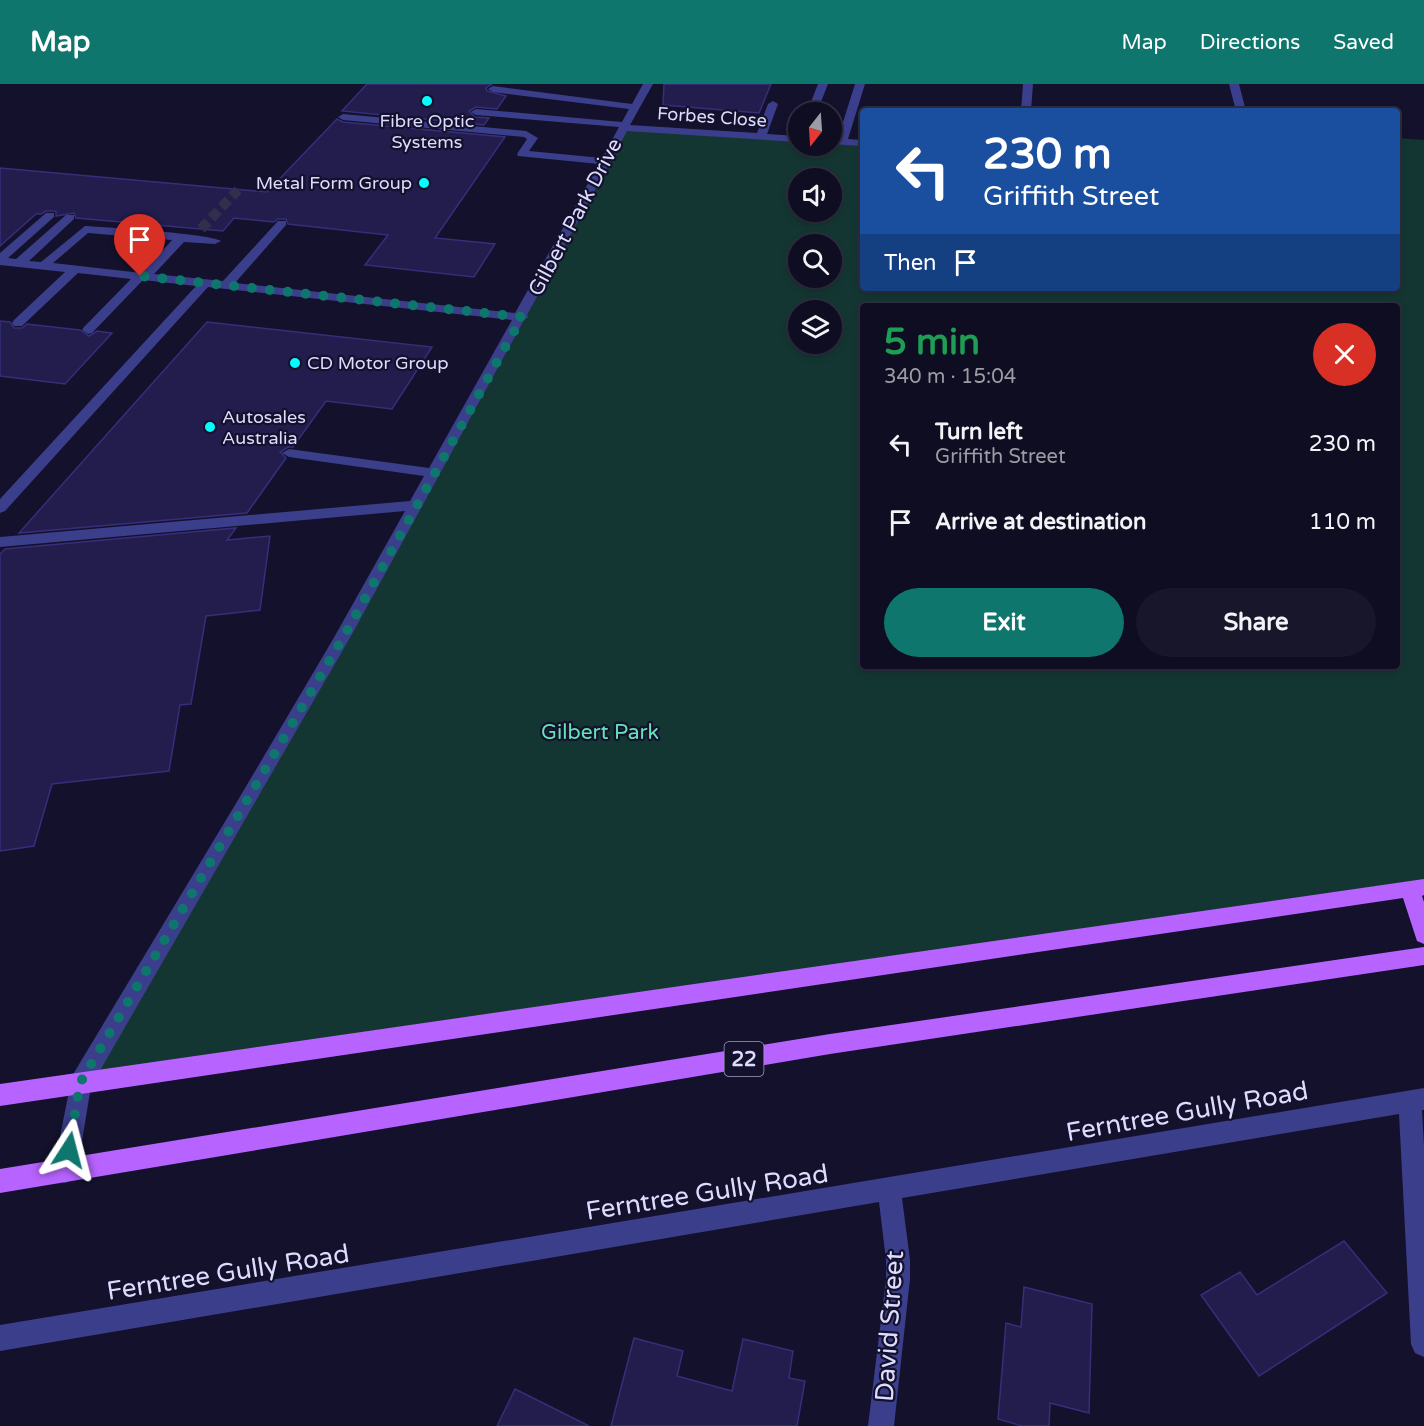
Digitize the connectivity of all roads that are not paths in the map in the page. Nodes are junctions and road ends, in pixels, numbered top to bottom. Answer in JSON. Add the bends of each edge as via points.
{"nodes":[{"id":1,"x":648,"y":84,"type":"edge"},
{"id":2,"x":823,"y":84,"type":"edge"},
{"id":3,"x":860,"y":84,"type":"edge"},
{"id":4,"x":1028,"y":84,"type":"edge"},
{"id":5,"x":1234,"y":84,"type":"edge"},
{"id":6,"x":493,"y":89,"type":"dead end"},
{"id":7,"x":816,"y":102,"type":"edge"},
{"id":8,"x":773,"y":104,"type":"dead end"},
{"id":9,"x":636,"y":107,"type":"junction"},
{"id":10,"x":1026,"y":108,"type":"edge"},
{"id":11,"x":1240,"y":108,"type":"edge"},
{"id":12,"x":476,"y":112,"type":"dead end"},
{"id":13,"x":343,"y":117,"type":"dead end"},
{"id":14,"x":625,"y":127,"type":"junction"},
{"id":15,"x":842,"y":129,"type":"edge"},
{"id":16,"x":762,"y":137,"type":"junction"},
{"id":17,"x":788,"y":138,"type":"edge"},
{"id":18,"x":842,"y":141,"type":"edge"},
{"id":19,"x":860,"y":143,"type":"edge"},
{"id":20,"x":606,"y":161,"type":"junction"},
{"id":21,"x":50,"y":215,"type":"dead end"},
{"id":22,"x":70,"y":217,"type":"dead end"},
{"id":23,"x":282,"y":223,"type":"dead end"},
{"id":24,"x":201,"y":229,"type":"tunnel mouth"},
{"id":25,"x":187,"y":238,"type":"junction"},
{"id":26,"x":215,"y":241,"type":"dead end"},
{"id":27,"x":1,"y":262,"type":"edge"},
{"id":28,"x":19,"y":264,"type":"junction"},
{"id":29,"x":43,"y":266,"type":"junction"},
{"id":30,"x":75,"y":269,"type":"junction"},
{"id":31,"x":142,"y":276,"type":"junction"},
{"id":32,"x":205,"y":283,"type":"junction"},
{"id":33,"x":226,"y":285,"type":"junction"},
{"id":34,"x":522,"y":317,"type":"junction"},
{"id":35,"x":18,"y":323,"type":"dead end"},
{"id":36,"x":88,"y":330,"type":"dead end"},
{"id":37,"x":289,"y":453,"type":"dead end"},
{"id":38,"x":434,"y":473,"type":"junction"},
{"id":39,"x":416,"y":505,"type":"junction"},
{"id":40,"x":0,"y":508,"type":"edge"},
{"id":41,"x":0,"y":542,"type":"edge"},
{"id":42,"x":1419,"y":893,"type":"edge"},
{"id":43,"x":1424,"y":935,"type":"edge"},
{"id":44,"x":1424,"y":956,"type":"edge"},
{"id":45,"x":80,"y":1083,"type":"junction"},
{"id":46,"x":0,"y":1095,"type":"edge"},
{"id":47,"x":1417,"y":1100,"type":"edge"},
{"id":48,"x":65,"y":1172,"type":"junction"},
{"id":49,"x":0,"y":1181,"type":"edge"},
{"id":50,"x":889,"y":1190,"type":"junction"},
{"id":51,"x":0,"y":1338,"type":"edge"},
{"id":52,"x":1424,"y":1344,"type":"edge"},
{"id":53,"x":880,"y":1426,"type":"edge"}],
"edges":[{"from":1,"to":9,"type":"street","name":"Gilbert Park Drive"},
{"from":2,"to":7,"type":"street"},
{"from":3,"to":15,"type":"street"},
{"from":4,"to":10,"type":"street"},
{"from":5,"to":11,"type":"street"},
{"from":6,"to":9,"type":"street"},
{"from":8,"to":16,"type":"street"},
{"from":9,"to":14,"type":"street","name":"Gilbert Park Drive"},
{"from":12,"to":14,"type":"street","name":"Forbes Close"},
{"from":13,"to":20,"type":"street","via":[[526,134],[533,138],[522,153]]},
{"from":14,"to":16,"type":"street","name":"Forbes Close"},
{"from":14,"to":20,"type":"street","name":"Gilbert Park Drive"},
{"from":16,"to":17,"type":"street","name":"Forbes Close"},
{"from":18,"to":19,"type":"street"},
{"from":20,"to":34,"type":"street","name":"Gilbert Park Drive"},
{"from":21,"to":27,"type":"street"},
{"from":22,"to":28,"type":"street"},
{"from":23,"to":33,"type":"street"},
{"from":24,"to":25,"type":"street"},
{"from":25,"to":26,"type":"street"},
{"from":25,"to":29,"type":"street","via":[[84,229]]},
{"from":25,"to":31,"type":"street"},
{"from":27,"to":28,"type":"street"},
{"from":28,"to":29,"type":"street"},
{"from":29,"to":30,"type":"street"},
{"from":30,"to":31,"type":"street"},
{"from":30,"to":35,"type":"street"},
{"from":31,"to":32,"type":"street"},
{"from":31,"to":36,"type":"street"},
{"from":32,"to":33,"type":"street"},
{"from":32,"to":40,"type":"street"},
{"from":33,"to":34,"type":"street"},
{"from":34,"to":38,"type":"street","name":"Gilbert Park Drive"},
{"from":37,"to":38,"type":"street"},
{"from":38,"to":39,"type":"street","name":"Gilbert Park Drive"},
{"from":39,"to":41,"type":"street"},
{"from":39,"to":45,"type":"street","name":"Gilbert Park Drive","via":[[245,806]]},
{"from":42,"to":43,"type":"main road"},
{"from":42,"to":45,"type":"main road"},
{"from":44,"to":48,"type":"main road","number":"22","via":[[830,1044]]},
{"from":45,"to":46,"type":"main road"},
{"from":45,"to":48,"type":"street","name":"Gilbert Park Drive"},
{"from":47,"to":50,"type":"street","name":"Ferntree Gully Road"},
{"from":47,"to":52,"type":"street"},
{"from":48,"to":49,"type":"main road","number":"22"},
{"from":50,"to":51,"type":"street","name":"Ferntree Gully Road"},
{"from":50,"to":53,"type":"street","name":"David Street","via":[[898,1279]]}]}
